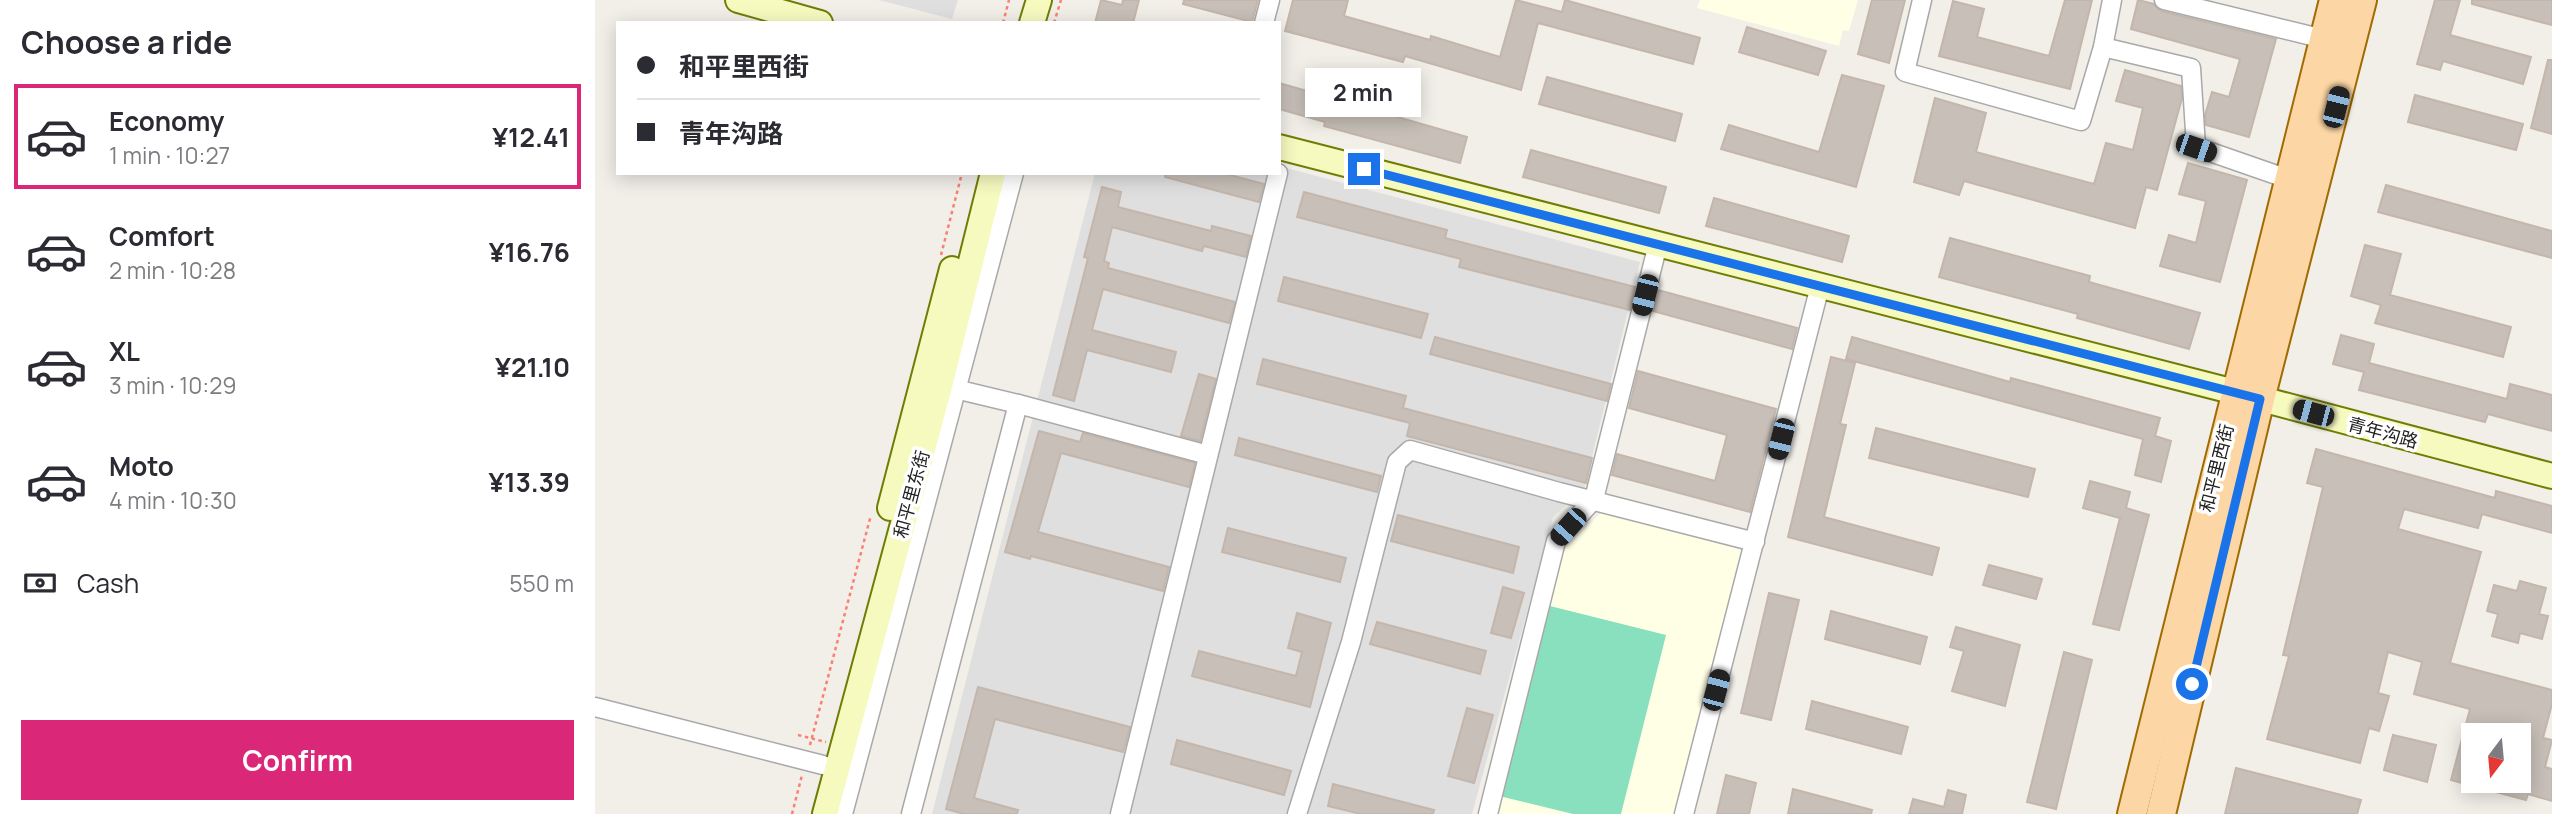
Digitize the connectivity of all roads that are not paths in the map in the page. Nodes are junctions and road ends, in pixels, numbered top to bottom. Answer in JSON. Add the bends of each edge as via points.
{"nodes":[{"id":1,"x":738,"y":0,"type":"edge"},
{"id":2,"x":1023,"y":0,"type":"edge"},
{"id":3,"x":1039,"y":0,"type":"edge"},
{"id":4,"x":1270,"y":0,"type":"edge"},
{"id":5,"x":1922,"y":0,"type":"edge"},
{"id":6,"x":2112,"y":0,"type":"edge"},
{"id":7,"x":2164,"y":0,"type":"edge"},
{"id":8,"x":2334,"y":0,"type":"edge"},
{"id":9,"x":2362,"y":0,"type":"edge"},
{"id":10,"x":813,"y":21,"type":"edge"},
{"id":11,"x":1018,"y":21,"type":"edge"},
{"id":12,"x":1034,"y":21,"type":"edge"},
{"id":13,"x":1265,"y":21,"type":"edge"},
{"id":14,"x":2324,"y":39,"type":"junction"},
{"id":15,"x":2103,"y":47,"type":"junction"},
{"id":16,"x":1281,"y":159,"type":"edge"},
{"id":17,"x":976,"y":175,"type":"edge"},
{"id":18,"x":993,"y":175,"type":"edge"},
{"id":19,"x":1013,"y":175,"type":"edge"},
{"id":20,"x":1276,"y":175,"type":"edge"},
{"id":21,"x":2291,"y":180,"type":"junction"},
{"id":22,"x":1658,"y":244,"type":"junction"},
{"id":23,"x":1820,"y":286,"type":"junction"},
{"id":24,"x":948,"y":388,"type":"junction"},
{"id":25,"x":2248,"y":396,"type":"junction"},
{"id":26,"x":1019,"y":404,"type":"junction"},
{"id":27,"x":1208,"y":455,"type":"junction"},
{"id":28,"x":2552,"y":476,"type":"edge"},
{"id":29,"x":1594,"y":499,"type":"junction"},
{"id":30,"x":1755,"y":542,"type":"junction"},
{"id":31,"x":595,"y":706,"type":"edge"},
{"id":32,"x":823,"y":765,"type":"junction"},
{"id":33,"x":810,"y":814,"type":"edge"},
{"id":34,"x":825,"y":814,"type":"edge"},
{"id":35,"x":843,"y":814,"type":"edge"},
{"id":36,"x":911,"y":814,"type":"edge"},
{"id":37,"x":1120,"y":814,"type":"edge"},
{"id":38,"x":1297,"y":814,"type":"edge"},
{"id":39,"x":1488,"y":814,"type":"edge"},
{"id":40,"x":1684,"y":814,"type":"edge"},
{"id":41,"x":2132,"y":814,"type":"edge"},
{"id":42,"x":2161,"y":814,"type":"edge"}],
"edges":[{"from":1,"to":10,"type":"street"},
{"from":2,"to":11,"type":"street"},
{"from":3,"to":12,"type":"street"},
{"from":4,"to":13,"type":"street"},
{"from":5,"to":15,"type":"street","via":[[1905,72],[2081,121]]},
{"from":6,"to":15,"type":"street"},
{"from":7,"to":14,"type":"street"},
{"from":8,"to":14,"type":"main road","name":"和平里西街"},
{"from":9,"to":25,"type":"main road","name":"和平里西街"},
{"from":14,"to":21,"type":"main road","name":"和平里西街"},
{"from":15,"to":21,"type":"street","via":[[2191,68],[2196,148]]},
{"from":16,"to":22,"type":"street","name":"青年沟路"},
{"from":17,"to":32,"type":"street","name":"和平里东街"},
{"from":18,"to":24,"type":"street","name":"和平里东街"},
{"from":19,"to":24,"type":"street"},
{"from":20,"to":27,"type":"street"},
{"from":21,"to":25,"type":"main road","name":"和平里西街"},
{"from":22,"to":23,"type":"street","name":"青年沟路"},
{"from":22,"to":29,"type":"street"},
{"from":23,"to":25,"type":"street","name":"青年沟路"},
{"from":23,"to":30,"type":"street"},
{"from":24,"to":26,"type":"street"},
{"from":24,"to":34,"type":"street","name":"和平里东街"},
{"from":24,"to":35,"type":"street"},
{"from":25,"to":28,"type":"street","name":"青年沟路"},
{"from":25,"to":41,"type":"main road","name":"和平里西街"},
{"from":25,"to":42,"type":"main road","name":"和平里西街"},
{"from":26,"to":27,"type":"street"},
{"from":26,"to":36,"type":"street"},
{"from":27,"to":37,"type":"street"},
{"from":29,"to":30,"type":"street"},
{"from":29,"to":38,"type":"street","via":[[1410,450],[1397,462],[1351,642]]},
{"from":29,"to":39,"type":"street","via":[[1556,541]]},
{"from":30,"to":40,"type":"street"},
{"from":31,"to":32,"type":"street"},
{"from":32,"to":33,"type":"street","name":"和平里东街"}]}
